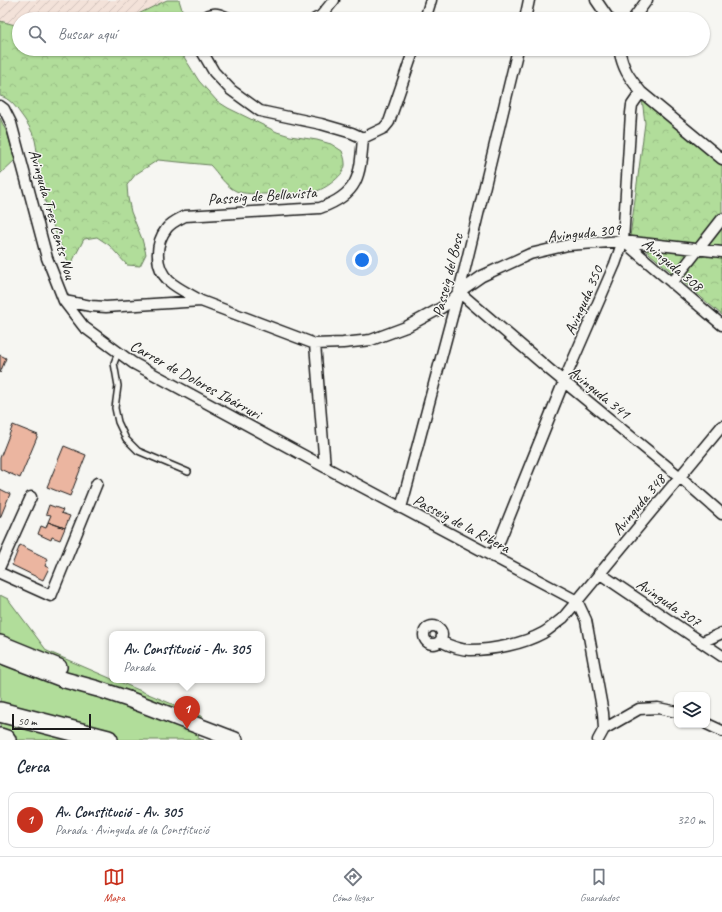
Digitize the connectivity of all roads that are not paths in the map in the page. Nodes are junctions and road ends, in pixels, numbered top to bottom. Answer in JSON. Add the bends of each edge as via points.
{"nodes":[{"id":1,"x":334,"y":0,"type":"edge"},
{"id":2,"x":431,"y":0,"type":"edge"},
{"id":3,"x":529,"y":0,"type":"edge"},
{"id":4,"x":596,"y":0,"type":"edge"},
{"id":5,"x":647,"y":0,"type":"edge"},
{"id":6,"x":324,"y":12,"type":"edge"},
{"id":7,"x":427,"y":12,"type":"edge"},
{"id":8,"x":526,"y":12,"type":"edge"},
{"id":9,"x":604,"y":12,"type":"edge"},
{"id":10,"x":638,"y":12,"type":"edge"},
{"id":11,"x":205,"y":56,"type":"edge"},
{"id":12,"x":412,"y":56,"type":"edge"},
{"id":13,"x":516,"y":56,"type":"edge"},
{"id":14,"x":620,"y":56,"type":"edge"},
{"id":15,"x":641,"y":92,"type":"junction"},
{"id":16,"x":0,"y":106,"type":"edge"},
{"id":17,"x":363,"y":138,"type":"junction"},
{"id":18,"x":722,"y":159,"type":"edge"},
{"id":19,"x":722,"y":219,"type":"edge"},
{"id":20,"x":623,"y":241,"type":"junction"},
{"id":21,"x":700,"y":249,"type":"junction"},
{"id":22,"x":722,"y":252,"type":"edge"},
{"id":23,"x":672,"y":283,"type":"junction"},
{"id":24,"x":459,"y":292,"type":"junction"},
{"id":25,"x":64,"y":301,"type":"junction"},
{"id":26,"x":200,"y":301,"type":"junction"},
{"id":27,"x":722,"y":325,"type":"edge"},
{"id":28,"x":315,"y":344,"type":"junction"},
{"id":29,"x":118,"y":353,"type":"junction"},
{"id":30,"x":564,"y":381,"type":"junction"},
{"id":31,"x":722,"y":426,"type":"edge"},
{"id":32,"x":325,"y":468,"type":"junction"},
{"id":33,"x":188,"y":472,"type":"dead end"},
{"id":34,"x":680,"y":477,"type":"junction"},
{"id":35,"x":97,"y":483,"type":"dead end"},
{"id":36,"x":31,"y":497,"type":"dead end"},
{"id":37,"x":401,"y":508,"type":"junction"},
{"id":38,"x":722,"y":514,"type":"edge"},
{"id":39,"x":493,"y":557,"type":"junction"},
{"id":40,"x":0,"y":566,"type":"edge"},
{"id":41,"x":0,"y":573,"type":"edge"},
{"id":42,"x":599,"y":573,"type":"junction"},
{"id":43,"x":577,"y":601,"type":"junction"},
{"id":44,"x":722,"y":633,"type":"edge"},
{"id":45,"x":440,"y":641,"type":"dead end"},
{"id":46,"x":702,"y":642,"type":"junction"},
{"id":47,"x":0,"y":643,"type":"edge"},
{"id":48,"x":0,"y":655,"type":"edge"},
{"id":49,"x":722,"y":656,"type":"edge"},
{"id":50,"x":0,"y":666,"type":"edge"},
{"id":51,"x":65,"y":680,"type":"junction"},
{"id":52,"x":98,"y":689,"type":"junction"},
{"id":53,"x":674,"y":711,"type":"edge"},
{"id":54,"x":0,"y":712,"type":"edge"},
{"id":55,"x":710,"y":725,"type":"edge"},
{"id":56,"x":604,"y":729,"type":"junction"},
{"id":57,"x":722,"y":731,"type":"edge"},
{"id":58,"x":0,"y":738,"type":"edge"},
{"id":59,"x":6,"y":740,"type":"edge"},
{"id":60,"x":108,"y":740,"type":"edge"},
{"id":61,"x":235,"y":740,"type":"edge"},
{"id":62,"x":598,"y":740,"type":"edge"}],
"edges":[{"from":1,"to":6,"type":"street"},
{"from":2,"to":7,"type":"street"},
{"from":3,"to":8,"type":"street"},
{"from":4,"to":9,"type":"street"},
{"from":5,"to":10,"type":"street"},
{"from":11,"to":17,"type":"street","via":[[214,72],[230,90],[260,111],[327,126]]},
{"from":12,"to":17,"type":"street","via":[[389,122],[384,128]]},
{"from":13,"to":24,"type":"street","name":"Passeig del Bosc"},
{"from":14,"to":15,"type":"street","via":[[630,79]]},
{"from":15,"to":18,"type":"street"},
{"from":15,"to":20,"type":"street","name":"Avinguda 350","via":[[632,105],[631,113]]},
{"from":16,"to":25,"type":"street","name":"Avinguda Tres Cents Nou","via":[[11,123],[47,258]]},
{"from":17,"to":26,"type":"street","name":"Passeig de Bellavista","via":[[358,173],[353,186],[342,198],[333,203],[320,208],[185,216],[168,227],[158,248],[161,272],[169,281]]},
{"from":19,"to":21,"type":"street"},
{"from":20,"to":21,"type":"street","name":"Avinguda 309"},
{"from":20,"to":23,"type":"street","name":"Avinguda 308"},
{"from":20,"to":24,"type":"street","name":"Avinguda 309","via":[[568,245],[530,254],[482,276]]},
{"from":20,"to":30,"type":"street","name":"Avinguda 350"},
{"from":21,"to":22,"type":"street","name":"Avinguda 309"},
{"from":21,"to":23,"type":"street"},
{"from":23,"to":27,"type":"street","name":"Avinguda 308"},
{"from":24,"to":28,"type":"street","name":"Avinguda Tres Cents Nou","via":[[435,312],[406,327],[371,340]]},
{"from":24,"to":30,"type":"street","name":"Avinguda 341"},
{"from":24,"to":37,"type":"street","name":"Passeig del Bosc"},
{"from":25,"to":26,"type":"street","name":"Avinguda Tres Cents Nou","via":[[106,307]]},
{"from":25,"to":29,"type":"street","name":"Carrer de Dolores Ibárruri","via":[[84,327]]},
{"from":26,"to":28,"type":"street","name":"Avinguda Tres Cents Nou"},
{"from":28,"to":32,"type":"street"},
{"from":29,"to":32,"type":"street","name":"Carrer de Dolores Ibárruri"},
{"from":29,"to":33,"type":"lane","via":[[114,363],[118,386],[115,408],[126,439],[138,451]]},
{"from":30,"to":34,"type":"street","name":"Avinguda 341"},
{"from":30,"to":39,"type":"street","name":"Avinguda 350"},
{"from":31,"to":34,"type":"street","name":"Avinguda 348"},
{"from":32,"to":37,"type":"street","name":"Passeig de la Ribera"},
{"from":34,"to":38,"type":"street","name":"Avinguda 341"},
{"from":34,"to":42,"type":"street","name":"Avinguda 348"},
{"from":35,"to":41,"type":"street","via":[[51,596]]},
{"from":36,"to":40,"type":"street"},
{"from":37,"to":39,"type":"street","name":"Passeig de la Ribera"},
{"from":39,"to":43,"type":"street","name":"Passeig de la Ribera"},
{"from":42,"to":43,"type":"street","name":"Avinguda 348"},
{"from":42,"to":46,"type":"street","name":"Avinguda 307"},
{"from":43,"to":45,"type":"street","name":"Avinguda 348","via":[[563,618],[544,632],[523,642],[469,650],[452,647]]},
{"from":43,"to":56,"type":"street","via":[[586,620]]},
{"from":44,"to":46,"type":"street"},
{"from":46,"to":49,"type":"street","name":"Avinguda 307"},
{"from":47,"to":52,"type":"street","via":[[71,672]]},
{"from":48,"to":51,"type":"street"},
{"from":50,"to":51,"type":"street"},
{"from":51,"to":52,"type":"street"},
{"from":52,"to":61,"type":"street"},
{"from":53,"to":56,"type":"street","via":[[658,708],[639,709]]},
{"from":54,"to":60,"type":"highway"},
{"from":55,"to":57,"type":"street"},
{"from":56,"to":62,"type":"street"},
{"from":58,"to":59,"type":"highway"}]}
